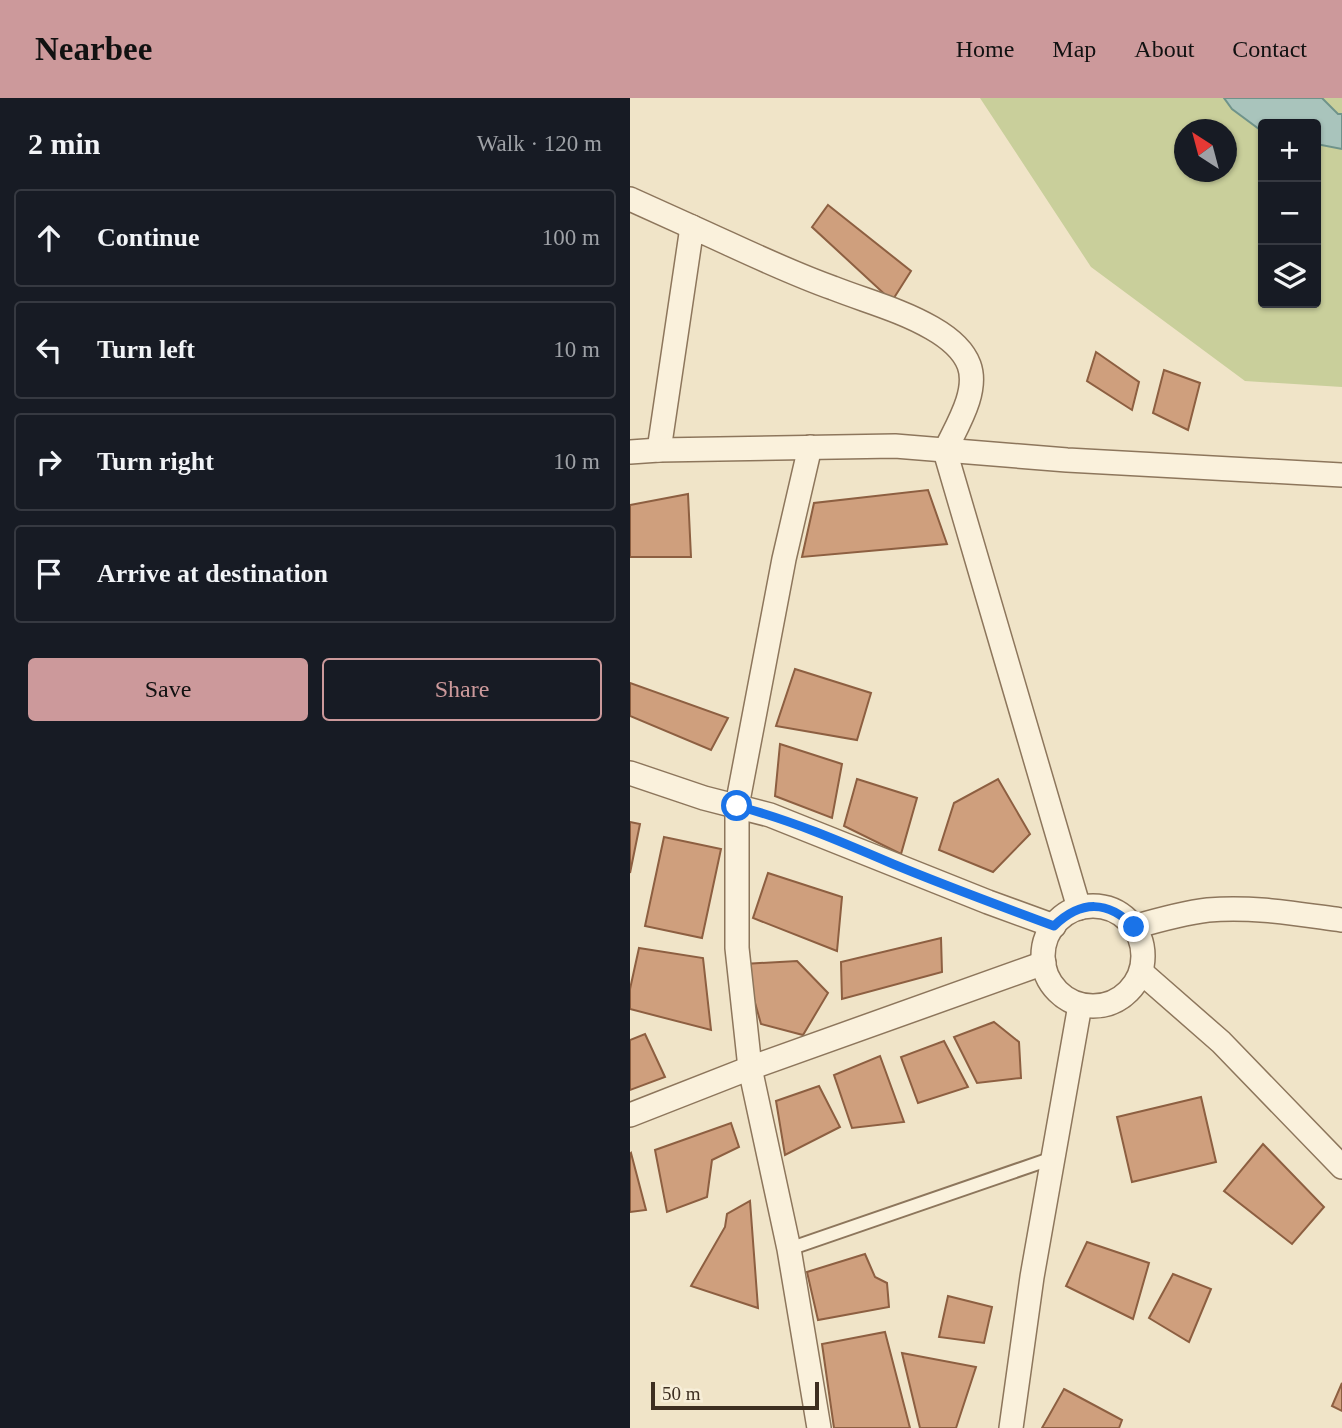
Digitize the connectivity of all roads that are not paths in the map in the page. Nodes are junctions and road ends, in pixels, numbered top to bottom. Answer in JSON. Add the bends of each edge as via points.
{"nodes":[{"id":1,"x":630,"y":199,"type":"edge"},
{"id":2,"x":692,"y":227,"type":"junction"},
{"id":3,"x":810,"y":447,"type":"junction"},
{"id":4,"x":659,"y":450,"type":"junction"},
{"id":5,"x":945,"y":450,"type":"junction"},
{"id":6,"x":630,"y":452,"type":"edge"},
{"id":7,"x":1342,"y":475,"type":"edge"},
{"id":8,"x":630,"y":773,"type":"edge"},
{"id":9,"x":737,"y":806,"type":"junction"},
{"id":10,"x":1079,"y":908,"type":"junction"},
{"id":11,"x":1342,"y":920,"type":"edge"},
{"id":12,"x":1054,"y":926,"type":"junction"},
{"id":13,"x":1134,"y":927,"type":"junction"},
{"id":14,"x":1044,"y":963,"type":"junction"},
{"id":15,"x":1141,"y":972,"type":"junction"},
{"id":16,"x":1080,"y":1005,"type":"junction"},
{"id":17,"x":750,"y":1068,"type":"junction"},
{"id":18,"x":630,"y":1115,"type":"edge"},
{"id":19,"x":1053,"y":1158,"type":"junction"},
{"id":20,"x":1342,"y":1167,"type":"edge"},
{"id":21,"x":789,"y":1249,"type":"junction"},
{"id":22,"x":819,"y":1428,"type":"edge"},
{"id":23,"x":1011,"y":1428,"type":"edge"}],
"edges":[{"from":1,"to":2,"type":"street"},
{"from":2,"to":4,"type":"street"},
{"from":2,"to":5,"type":"street","via":[[905,315],[951,341],[969,366],[970,379],[963,412]]},
{"from":3,"to":4,"type":"street"},
{"from":3,"to":5,"type":"street"},
{"from":3,"to":9,"type":"street"},
{"from":4,"to":6,"type":"street"},
{"from":5,"to":7,"type":"street"},
{"from":5,"to":10,"type":"street"},
{"from":8,"to":9,"type":"street"},
{"from":9,"to":12,"type":"street","via":[[810,829]]},
{"from":9,"to":17,"type":"street","via":[[737,948]]},
{"from":10,"to":12,"type":"street"},
{"from":10,"to":13,"type":"street","via":[[1110,909]]},
{"from":11,"to":13,"type":"street","via":[[1292,912],[1207,910]]},
{"from":12,"to":14,"type":"street","via":[[1047,937]]},
{"from":13,"to":15,"type":"street","via":[[1143,948]]},
{"from":14,"to":16,"type":"street","via":[[1055,989]]},
{"from":14,"to":17,"type":"street"},
{"from":15,"to":16,"type":"street","via":[[1124,997],[1095,1007]]},
{"from":15,"to":20,"type":"street","via":[[1221,1042]]},
{"from":16,"to":19,"type":"street"},
{"from":17,"to":18,"type":"street"},
{"from":17,"to":21,"type":"street"},
{"from":19,"to":21,"type":"lane"},
{"from":19,"to":23,"type":"street"},
{"from":21,"to":22,"type":"street"}]}
